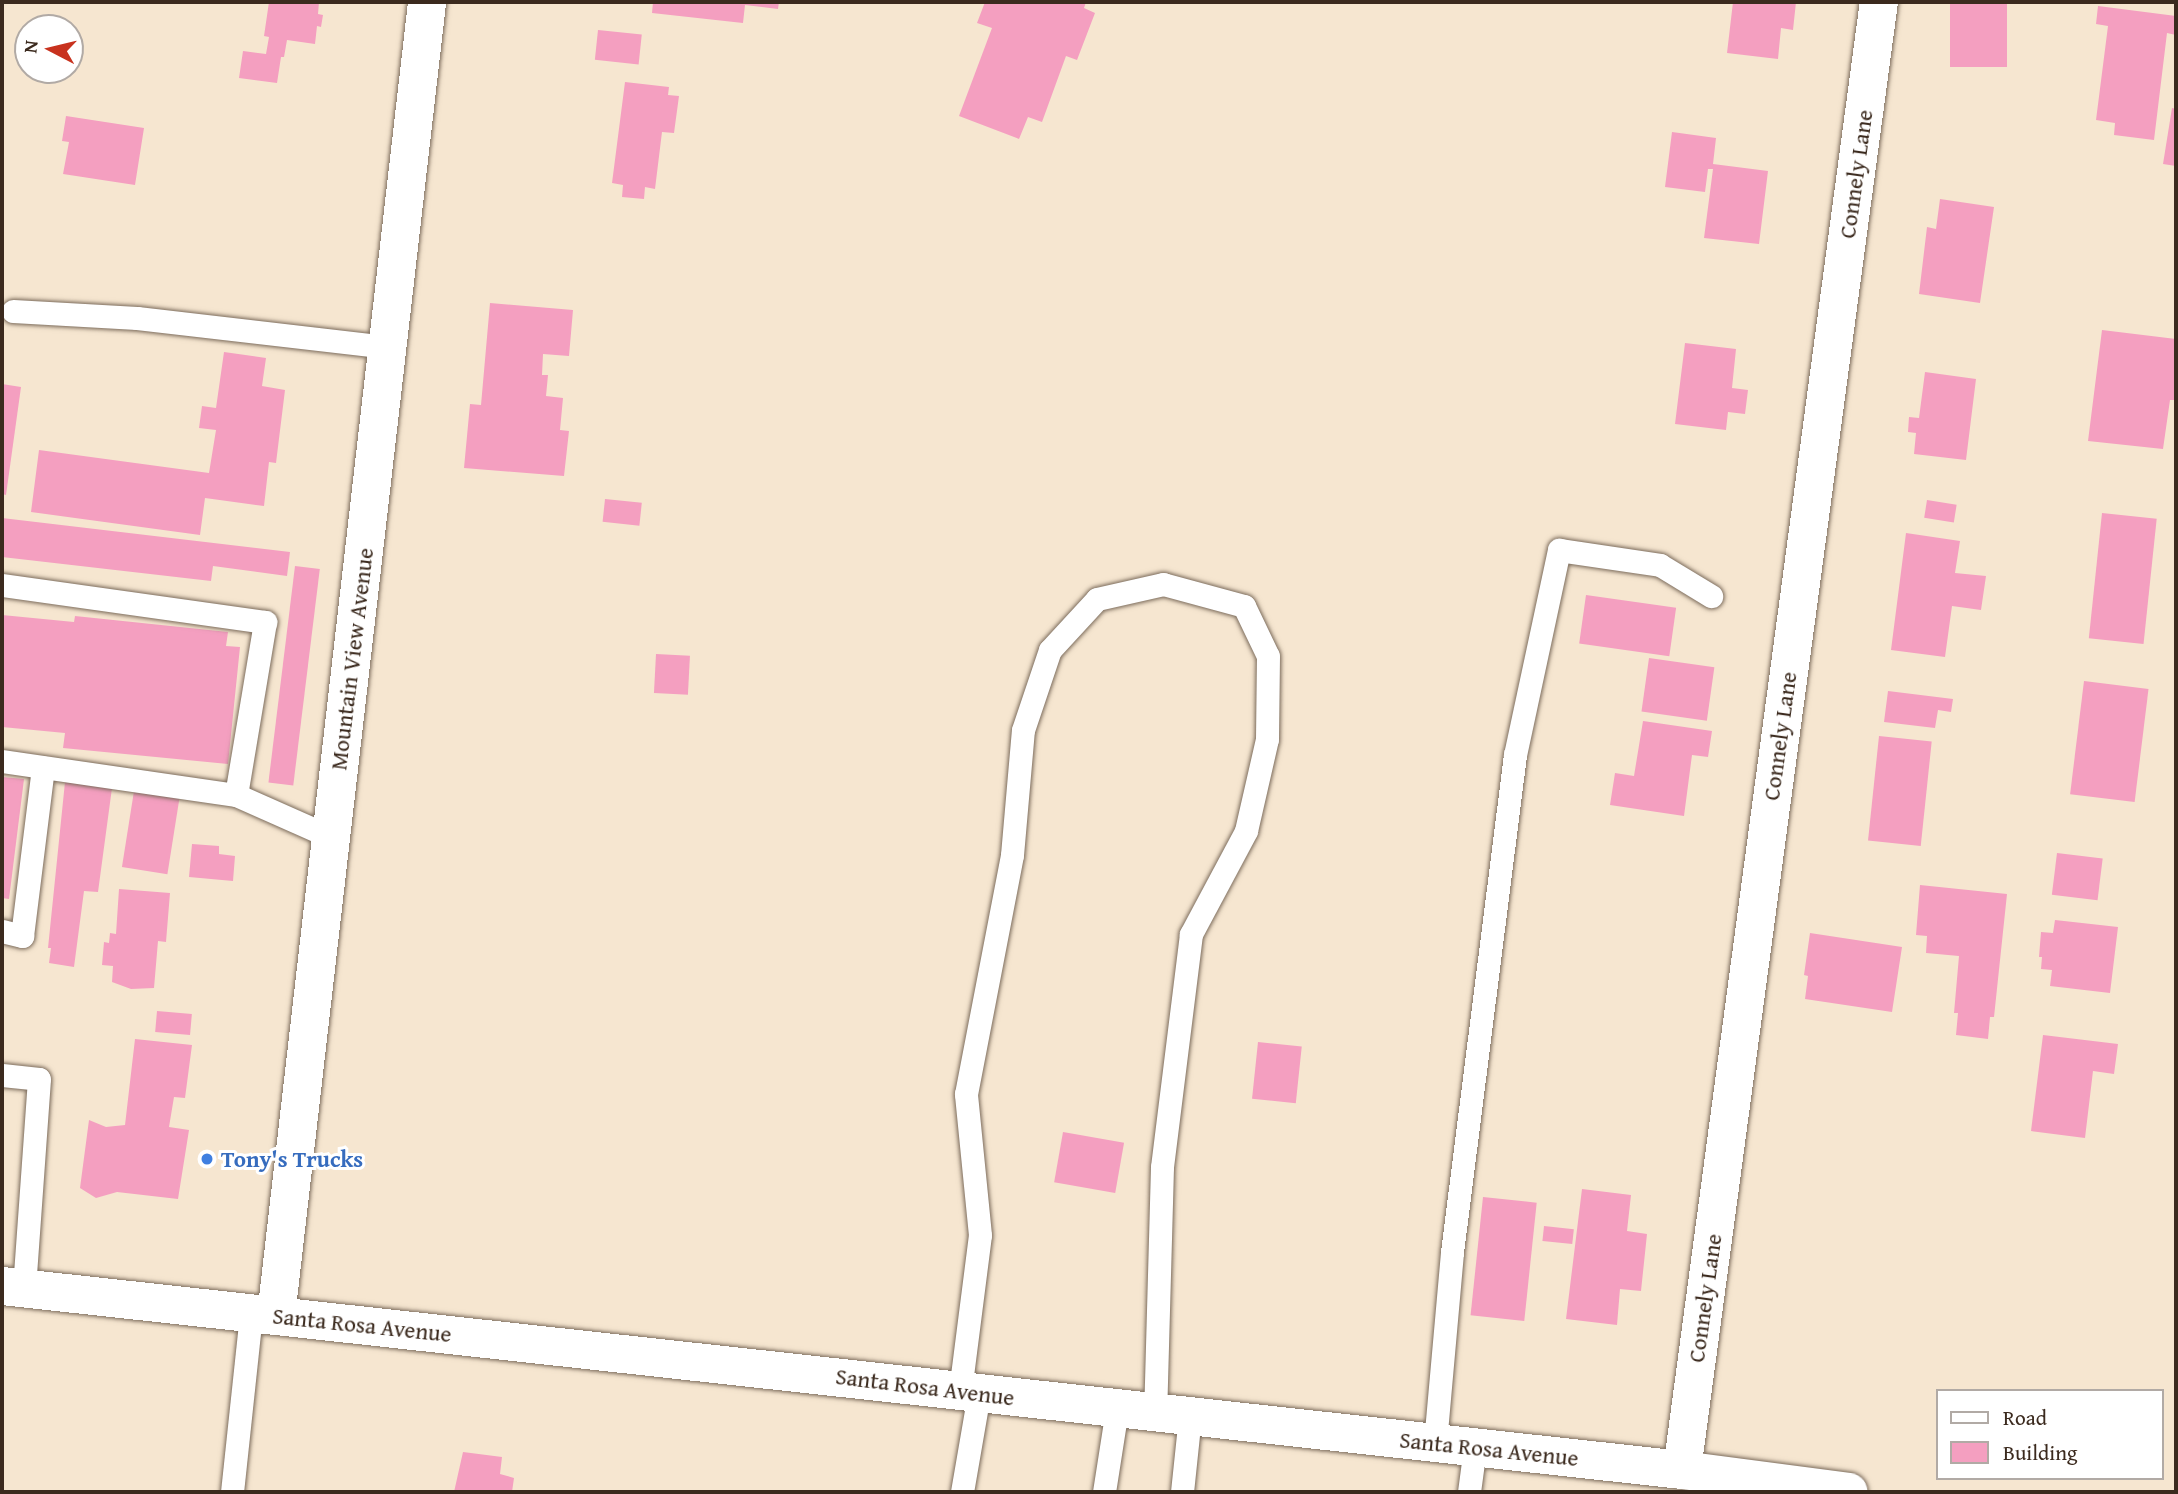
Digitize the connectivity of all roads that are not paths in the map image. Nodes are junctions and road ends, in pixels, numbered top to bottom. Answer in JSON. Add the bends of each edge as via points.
{"nodes":[{"id":1,"x":428,"y":2,"type":"edge"},
{"id":2,"x":1879,"y":2,"type":"edge"},
{"id":3,"x":13,"y":311,"type":"dead end"},
{"id":4,"x":388,"y":347,"type":"junction"},
{"id":5,"x":2,"y":584,"type":"edge"},
{"id":6,"x":1711,"y":596,"type":"dead end"},
{"id":7,"x":2,"y":761,"type":"edge"},
{"id":8,"x":43,"y":767,"type":"junction"},
{"id":9,"x":236,"y":795,"type":"junction"},
{"id":10,"x":331,"y":837,"type":"junction"},
{"id":11,"x":2,"y":930,"type":"edge"},
{"id":12,"x":2,"y":1074,"type":"edge"},
{"id":13,"x":13,"y":1288,"type":"edge"},
{"id":14,"x":263,"y":1315,"type":"junction"},
{"id":15,"x":970,"y":1393,"type":"junction"},
{"id":16,"x":1117,"y":1409,"type":"junction"},
{"id":17,"x":1172,"y":1414,"type":"junction"},
{"id":18,"x":1434,"y":1443,"type":"junction"},
{"id":19,"x":1475,"y":1447,"type":"junction"},
{"id":20,"x":1703,"y":1479,"type":"edge"},
{"id":21,"x":232,"y":1492,"type":"edge"},
{"id":22,"x":962,"y":1492,"type":"edge"},
{"id":23,"x":1104,"y":1492,"type":"edge"},
{"id":24,"x":1182,"y":1492,"type":"edge"},
{"id":25,"x":1469,"y":1492,"type":"edge"},
{"id":26,"x":1849,"y":1492,"type":"edge"}],
"edges":[{"from":1,"to":4,"type":"street","name":"Mountain View Avenue"},
{"from":2,"to":20,"type":"street","name":"Connely Lane"},
{"from":3,"to":4,"type":"lane","via":[[138,318]]},
{"from":4,"to":10,"type":"street","name":"Mountain View Avenue"},
{"from":5,"to":9,"type":"lane","via":[[265,622]]},
{"from":6,"to":18,"type":"lane","via":[[1660,565],[1559,550],[1515,755],[1452,1252]]},
{"from":7,"to":8,"type":"lane"},
{"from":8,"to":9,"type":"lane"},
{"from":8,"to":11,"type":"lane","via":[[22,936]]},
{"from":9,"to":10,"type":"lane"},
{"from":10,"to":14,"type":"street","name":"Mountain View Avenue"},
{"from":12,"to":13,"type":"lane","via":[[39,1079]]},
{"from":13,"to":14,"type":"street","name":"Santa Rosa Avenue"},
{"from":14,"to":15,"type":"street","name":"Santa Rosa Avenue"},
{"from":14,"to":21,"type":"lane"},
{"from":15,"to":16,"type":"street","name":"Santa Rosa Avenue"},
{"from":15,"to":17,"type":"lane","via":[[980,1235],[966,1094],[1012,855],[1023,730],[1050,650],[1097,599],[1163,584],[1244,606],[1268,656],[1267,739],[1246,831],[1191,934],[1162,1167]]},
{"from":15,"to":22,"type":"lane"},
{"from":16,"to":17,"type":"street","name":"Santa Rosa Avenue"},
{"from":16,"to":23,"type":"lane"},
{"from":17,"to":18,"type":"street","name":"Santa Rosa Avenue"},
{"from":17,"to":24,"type":"lane"},
{"from":18,"to":19,"type":"street","name":"Santa Rosa Avenue"},
{"from":19,"to":20,"type":"street","name":"Santa Rosa Avenue"},
{"from":19,"to":25,"type":"lane"},
{"from":20,"to":26,"type":"street","name":"Santa Rosa Avenue"}]}
